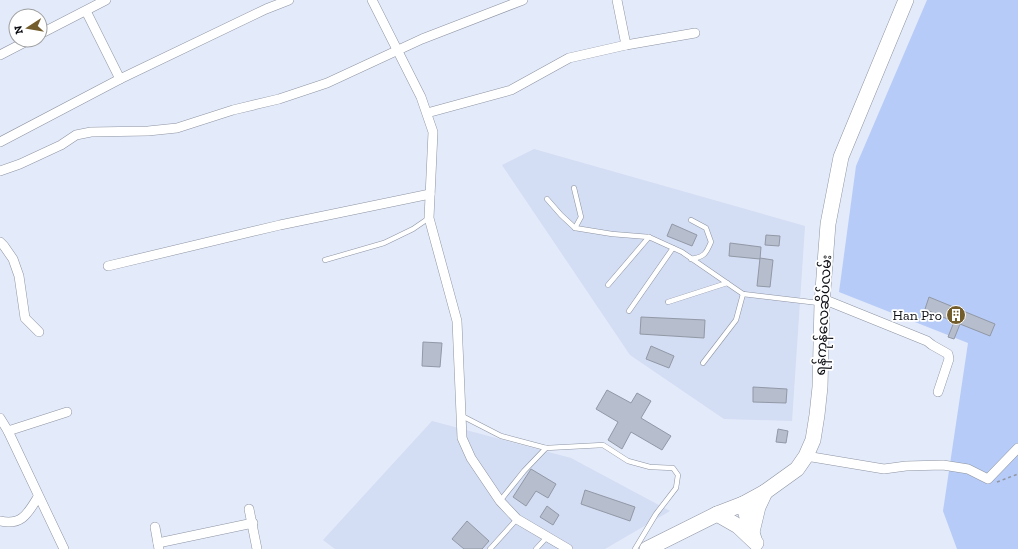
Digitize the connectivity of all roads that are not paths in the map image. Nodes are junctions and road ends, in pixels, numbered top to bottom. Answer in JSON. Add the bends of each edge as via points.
{"nodes":[{"id":1,"x":106,"y":0,"type":"edge"},
{"id":2,"x":289,"y":0,"type":"edge"},
{"id":3,"x":372,"y":0,"type":"edge"},
{"id":4,"x":523,"y":0,"type":"edge"},
{"id":5,"x":616,"y":0,"type":"edge"},
{"id":6,"x":906,"y":0,"type":"edge"},
{"id":7,"x":86,"y":11,"type":"junction"},
{"id":8,"x":48,"y":30,"type":"edge"},
{"id":9,"x":696,"y":33,"type":"dead end"},
{"id":10,"x":626,"y":45,"type":"junction"},
{"id":11,"x":14,"y":48,"type":"edge"},
{"id":12,"x":398,"y":50,"type":"junction"},
{"id":13,"x":0,"y":55,"type":"edge"},
{"id":14,"x":120,"y":79,"type":"junction"},
{"id":15,"x":427,"y":113,"type":"junction"},
{"id":16,"x":0,"y":142,"type":"edge"},
{"id":17,"x":0,"y":170,"type":"edge"},
{"id":18,"x":574,"y":188,"type":"dead end"},
{"id":19,"x":430,"y":194,"type":"junction"},
{"id":20,"x":547,"y":199,"type":"dead end"},
{"id":21,"x":429,"y":218,"type":"junction"},
{"id":22,"x":691,"y":220,"type":"dead end"},
{"id":23,"x":575,"y":228,"type":"junction"},
{"id":24,"x":649,"y":237,"type":"junction"},
{"id":25,"x":0,"y":242,"type":"edge"},
{"id":26,"x":673,"y":248,"type":"junction"},
{"id":27,"x":691,"y":259,"type":"junction"},
{"id":28,"x":325,"y":260,"type":"dead end"},
{"id":29,"x":108,"y":266,"type":"dead end"},
{"id":30,"x":727,"y":283,"type":"junction"},
{"id":31,"x":608,"y":285,"type":"dead end"},
{"id":32,"x":743,"y":294,"type":"junction"},
{"id":33,"x":822,"y":301,"type":"junction"},
{"id":34,"x":668,"y":302,"type":"dead end"},
{"id":35,"x":629,"y":311,"type":"dead end"},
{"id":36,"x":39,"y":332,"type":"dead end"},
{"id":37,"x":703,"y":363,"type":"dead end"},
{"id":38,"x":938,"y":392,"type":"dead end"},
{"id":39,"x":67,"y":412,"type":"dead end"},
{"id":40,"x":462,"y":416,"type":"junction"},
{"id":41,"x":0,"y":418,"type":"edge"},
{"id":42,"x":8,"y":431,"type":"junction"},
{"id":43,"x":546,"y":448,"type":"junction"},
{"id":44,"x":1018,"y":448,"type":"edge"},
{"id":45,"x":806,"y":456,"type":"junction"},
{"id":46,"x":765,"y":492,"type":"junction"},
{"id":47,"x":38,"y":497,"type":"junction"},
{"id":48,"x":500,"y":501,"type":"junction"},
{"id":49,"x":743,"y":504,"type":"junction"},
{"id":50,"x":250,"y":509,"type":"dead end"},
{"id":51,"x":717,"y":514,"type":"junction"},
{"id":52,"x":516,"y":519,"type":"junction"},
{"id":53,"x":0,"y":521,"type":"edge"},
{"id":54,"x":253,"y":523,"type":"junction"},
{"id":55,"x":155,"y":527,"type":"dead end"},
{"id":56,"x":547,"y":538,"type":"junction"},
{"id":57,"x":755,"y":542,"type":"edge"},
{"id":58,"x":159,"y":546,"type":"edge"},
{"id":59,"x":64,"y":549,"type":"edge"},
{"id":60,"x":258,"y":549,"type":"edge"},
{"id":61,"x":490,"y":549,"type":"edge"},
{"id":62,"x":536,"y":549,"type":"edge"},
{"id":63,"x":568,"y":549,"type":"edge"},
{"id":64,"x":635,"y":549,"type":"edge"},
{"id":65,"x":647,"y":549,"type":"edge"}],
"edges":[{"from":1,"to":7,"type":"street"},
{"from":2,"to":14,"type":"street"},
{"from":3,"to":12,"type":"street"},
{"from":4,"to":12,"type":"street","via":[[454,25]]},
{"from":5,"to":10,"type":"street"},
{"from":6,"to":33,"type":"main road","name":"ရန်ကုန်လေဆိပ်လမ်း","via":[[841,157],[828,224]]},
{"from":7,"to":8,"type":"street"},
{"from":7,"to":14,"type":"street"},
{"from":9,"to":10,"type":"street"},
{"from":10,"to":15,"type":"street","via":[[569,58],[511,90]]},
{"from":11,"to":13,"type":"street"},
{"from":12,"to":15,"type":"street"},
{"from":12,"to":17,"type":"street","via":[[314,88],[279,99],[177,128],[76,135],[20,164]]},
{"from":14,"to":16,"type":"street"},
{"from":15,"to":19,"type":"street","via":[[433,132]]},
{"from":18,"to":23,"type":"lane","via":[[581,217]]},
{"from":19,"to":21,"type":"street"},
{"from":19,"to":29,"type":"street","via":[[280,225]]},
{"from":20,"to":23,"type":"lane"},
{"from":21,"to":28,"type":"lane","via":[[384,243]]},
{"from":21,"to":40,"type":"street","via":[[457,321]]},
{"from":22,"to":27,"type":"lane","via":[[706,228],[711,242],[701,257]]},
{"from":23,"to":24,"type":"lane"},
{"from":24,"to":26,"type":"lane"},
{"from":24,"to":31,"type":"lane"},
{"from":25,"to":36,"type":"street","via":[[13,259],[19,276],[25,318]]},
{"from":26,"to":27,"type":"lane"},
{"from":26,"to":35,"type":"lane"},
{"from":27,"to":30,"type":"lane"},
{"from":30,"to":32,"type":"lane"},
{"from":30,"to":34,"type":"lane"},
{"from":32,"to":33,"type":"lane"},
{"from":32,"to":37,"type":"lane","via":[[736,320]]},
{"from":33,"to":38,"type":"street","via":[[927,341],[948,354],[949,359]]},
{"from":33,"to":45,"type":"main road","name":"ရန်ကုန်လေဆိပ်လမ်း","via":[[820,387],[814,440]]},
{"from":39,"to":42,"type":"street"},
{"from":40,"to":43,"type":"lane","via":[[501,436]]},
{"from":40,"to":48,"type":"street","via":[[462,438],[465,445]]},
{"from":41,"to":42,"type":"street"},
{"from":42,"to":47,"type":"street"},
{"from":43,"to":48,"type":"lane","via":[[524,470]]},
{"from":43,"to":64,"type":"lane","via":[[603,445],[628,461],[650,467],[673,468],[678,475],[676,488],[656,514]]},
{"from":44,"to":45,"type":"street","via":[[988,479],[968,469],[944,465],[884,469]]},
{"from":45,"to":46,"type":"main road","name":"ရန်ကုန်လေဆိပ်လမ်း","via":[[797,468]]},
{"from":46,"to":49,"type":"main road","name":"ရန်ကုန်လေဆိပ်လမ်း"},
{"from":46,"to":57,"type":"main road","via":[[758,507]]},
{"from":47,"to":53,"type":"street","via":[[20,520]]},
{"from":47,"to":59,"type":"street"},
{"from":48,"to":52,"type":"street"},
{"from":49,"to":51,"type":"main road","name":"ရန်ကုန်လေဆိပ်လမ်း"},
{"from":49,"to":57,"type":"main road"},
{"from":50,"to":54,"type":"street"},
{"from":51,"to":57,"type":"main road","via":[[738,526]]},
{"from":51,"to":65,"type":"main road","name":"ရန်ကုန်လေဆိပ်လမ်း"},
{"from":52,"to":56,"type":"street"},
{"from":52,"to":61,"type":"lane"},
{"from":54,"to":58,"type":"street"},
{"from":54,"to":60,"type":"street"},
{"from":55,"to":58,"type":"street"},
{"from":56,"to":62,"type":"lane"},
{"from":56,"to":63,"type":"street"}]}
